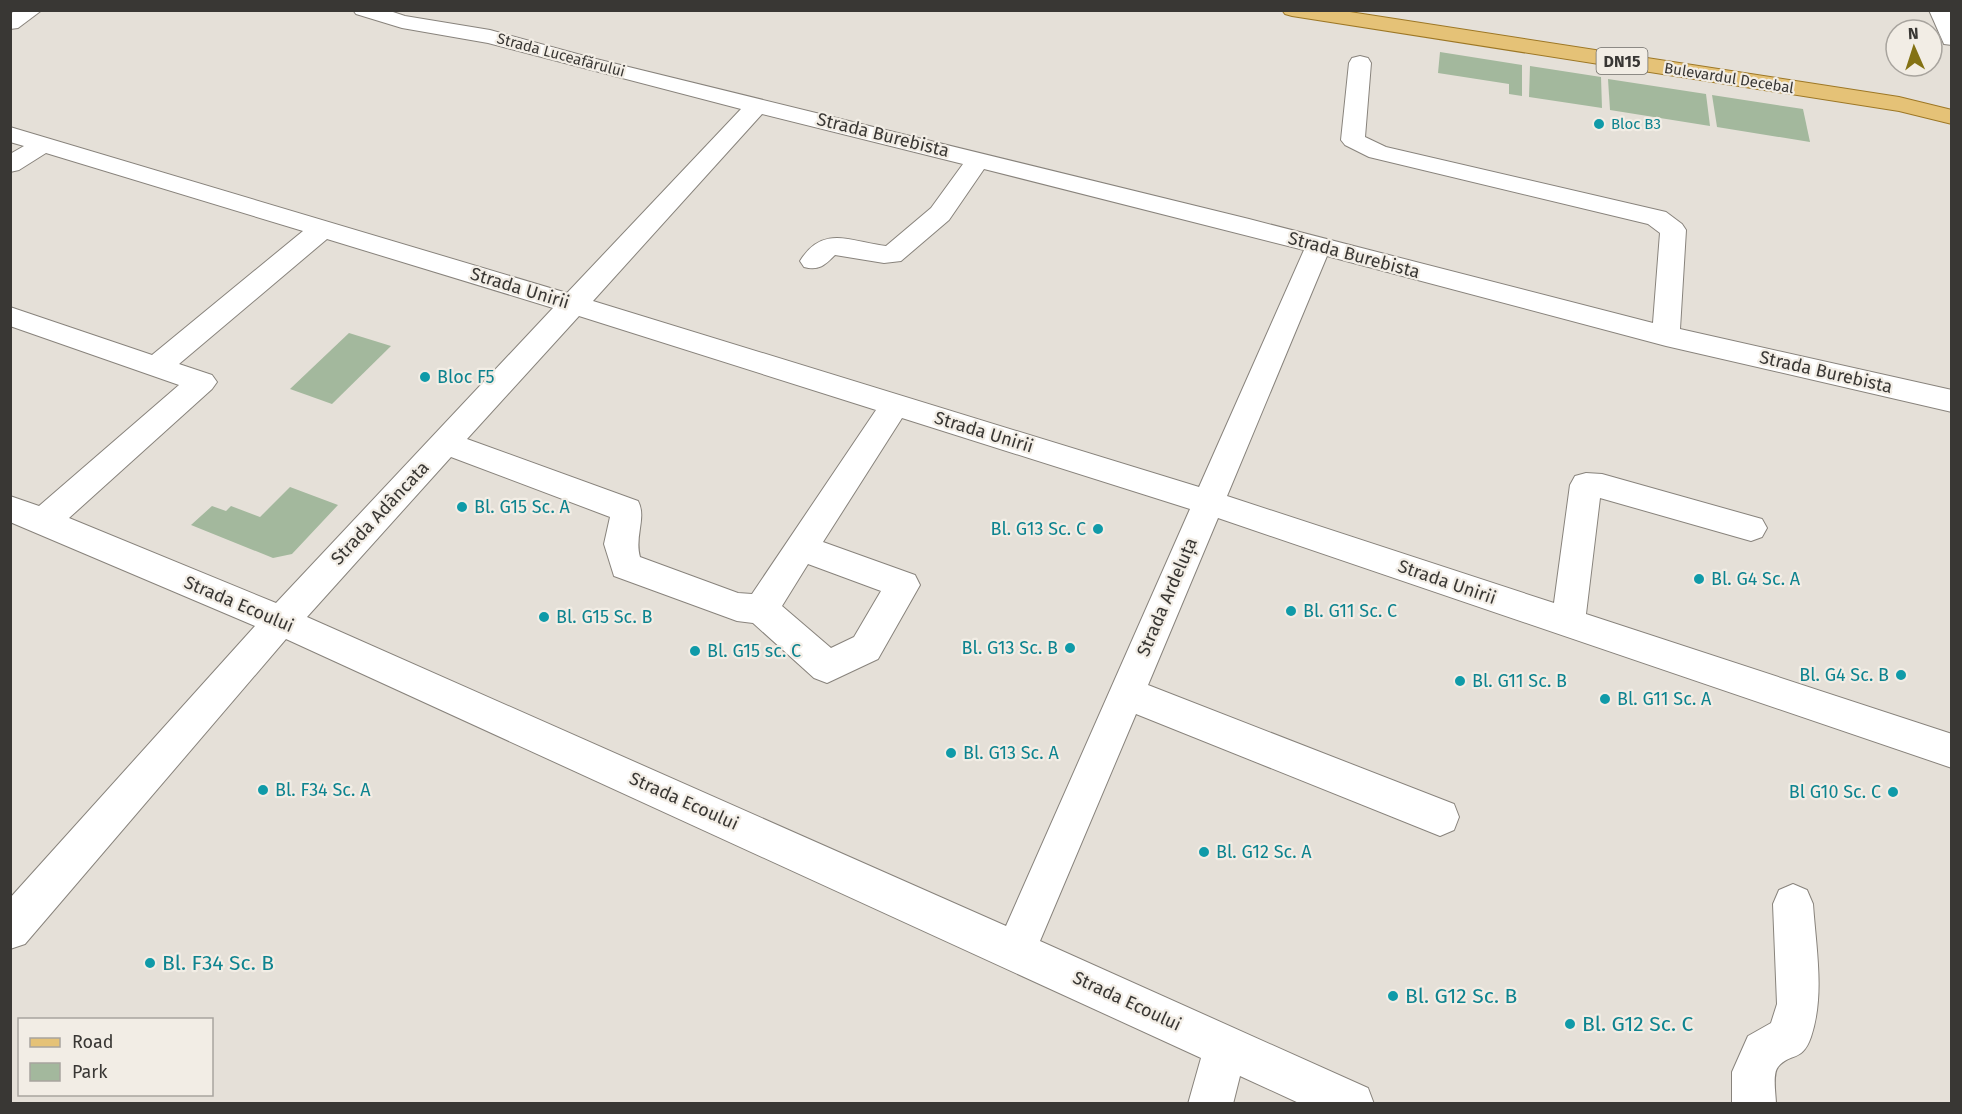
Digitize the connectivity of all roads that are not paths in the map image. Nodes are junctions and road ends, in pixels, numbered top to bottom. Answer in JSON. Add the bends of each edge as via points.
{"nodes":[{"id":1,"x":32,"y":10,"type":"edge"},
{"id":2,"x":363,"y":10,"type":"edge"},
{"id":3,"x":1292,"y":10,"type":"edge"},
{"id":4,"x":1378,"y":10,"type":"edge"},
{"id":5,"x":1939,"y":10,"type":"edge"},
{"id":6,"x":10,"y":23,"type":"edge"},
{"id":7,"x":1952,"y":39,"type":"edge"},
{"id":8,"x":1360,"y":63,"type":"dead end"},
{"id":9,"x":758,"y":104,"type":"junction"},
{"id":10,"x":1952,"y":104,"type":"edge"},
{"id":11,"x":1952,"y":117,"type":"edge"},
{"id":12,"x":10,"y":134,"type":"edge"},
{"id":13,"x":43,"y":144,"type":"junction"},
{"id":14,"x":979,"y":159,"type":"junction"},
{"id":15,"x":10,"y":165,"type":"edge"},
{"id":16,"x":324,"y":228,"type":"junction"},
{"id":17,"x":1319,"y":245,"type":"junction"},
{"id":18,"x":813,"y":261,"type":"dead end"},
{"id":19,"x":572,"y":304,"type":"junction"},
{"id":20,"x":10,"y":316,"type":"edge"},
{"id":21,"x":1666,"y":336,"type":"junction"},
{"id":22,"x":156,"y":367,"type":"junction"},
{"id":23,"x":1952,"y":401,"type":"edge"},
{"id":24,"x":895,"y":405,"type":"junction"},
{"id":25,"x":445,"y":443,"type":"junction"},
{"id":26,"x":1208,"y":502,"type":"junction"},
{"id":27,"x":27,"y":515,"type":"edge"},
{"id":28,"x":1751,"y":528,"type":"dead end"},
{"id":29,"x":802,"y":548,"type":"junction"},
{"id":30,"x":760,"y":609,"type":"junction"},
{"id":31,"x":281,"y":621,"type":"junction"},
{"id":32,"x":1568,"y":622,"type":"junction"},
{"id":33,"x":1125,"y":693,"type":"junction"},
{"id":34,"x":1952,"y":751,"type":"edge"},
{"id":35,"x":1440,"y":817,"type":"dead end"},
{"id":36,"x":1793,"y":904,"type":"dead end"},
{"id":37,"x":10,"y":929,"type":"edge"},
{"id":38,"x":1016,"y":950,"type":"junction"},
{"id":39,"x":1226,"y":1046,"type":"junction"},
{"id":40,"x":1210,"y":1104,"type":"edge"},
{"id":41,"x":1352,"y":1104,"type":"edge"},
{"id":42,"x":1754,"y":1104,"type":"edge"}],
"edges":[{"from":1,"to":6,"type":"street"},
{"from":2,"to":9,"type":"street","name":"Strada Luceafărului"},
{"from":3,"to":11,"type":"main road","name":"Bulevardul Decebal","number":"DN15","via":[[1899,104]]},
{"from":4,"to":10,"type":"main road","name":"Bulevardul Decebal","number":"DN15","via":[[1837,78]]},
{"from":5,"to":7,"type":"street"},
{"from":8,"to":21,"type":"street","via":[[1353,140],[1378,152],[1657,218],[1673,230]]},
{"from":9,"to":14,"type":"street","name":"Strada Burebista"},
{"from":9,"to":19,"type":"street","name":"Strada Adâncata"},
{"from":12,"to":13,"type":"street","name":"Strada Unirii"},
{"from":13,"to":15,"type":"street"},
{"from":13,"to":16,"type":"street","name":"Strada Unirii"},
{"from":14,"to":17,"type":"street","name":"Strada Burebista"},
{"from":14,"to":18,"type":"street","via":[[940,214],[892,255],[829,246]]},
{"from":16,"to":19,"type":"street","name":"Strada Unirii"},
{"from":16,"to":22,"type":"street"},
{"from":17,"to":21,"type":"street","name":"Strada Burebista"},
{"from":17,"to":26,"type":"street","name":"Strada Ardeluța"},
{"from":19,"to":24,"type":"street","name":"Strada Unirii"},
{"from":19,"to":25,"type":"street","name":"Strada Adâncata"},
{"from":20,"to":22,"type":"street"},
{"from":21,"to":23,"type":"street","name":"Strada Burebista"},
{"from":22,"to":27,"type":"street","via":[[202,382]]},
{"from":24,"to":26,"type":"street","name":"Strada Unirii"},
{"from":24,"to":29,"type":"street"},
{"from":25,"to":30,"type":"street","via":[[627,510],[620,544],[626,566],[737,608]]},
{"from":25,"to":31,"type":"street","name":"Strada Adâncata"},
{"from":26,"to":32,"type":"street","name":"Strada Unirii"},
{"from":26,"to":33,"type":"street","name":"Strada Ardeluța"},
{"from":27,"to":31,"type":"street","name":"Strada Ecoului"},
{"from":28,"to":32,"type":"street","via":[[1602,486],[1586,485]]},
{"from":29,"to":30,"type":"street"},
{"from":29,"to":30,"type":"street","via":[[903,585],[866,648],[827,667]]},
{"from":31,"to":37,"type":"street","name":"Strada Adâncata"},
{"from":31,"to":38,"type":"street","name":"Strada Ecoului"},
{"from":32,"to":34,"type":"street","name":"Strada Unirii"},
{"from":33,"to":35,"type":"street"},
{"from":33,"to":38,"type":"street","name":"Strada Ardeluța"},
{"from":36,"to":42,"type":"street","via":[[1798,1004],[1789,1037],[1763,1050],[1754,1072]]},
{"from":38,"to":39,"type":"street","name":"Strada Ecoului"},
{"from":39,"to":40,"type":"street"},
{"from":39,"to":41,"type":"street","name":"Strada Ecoului"}]}
